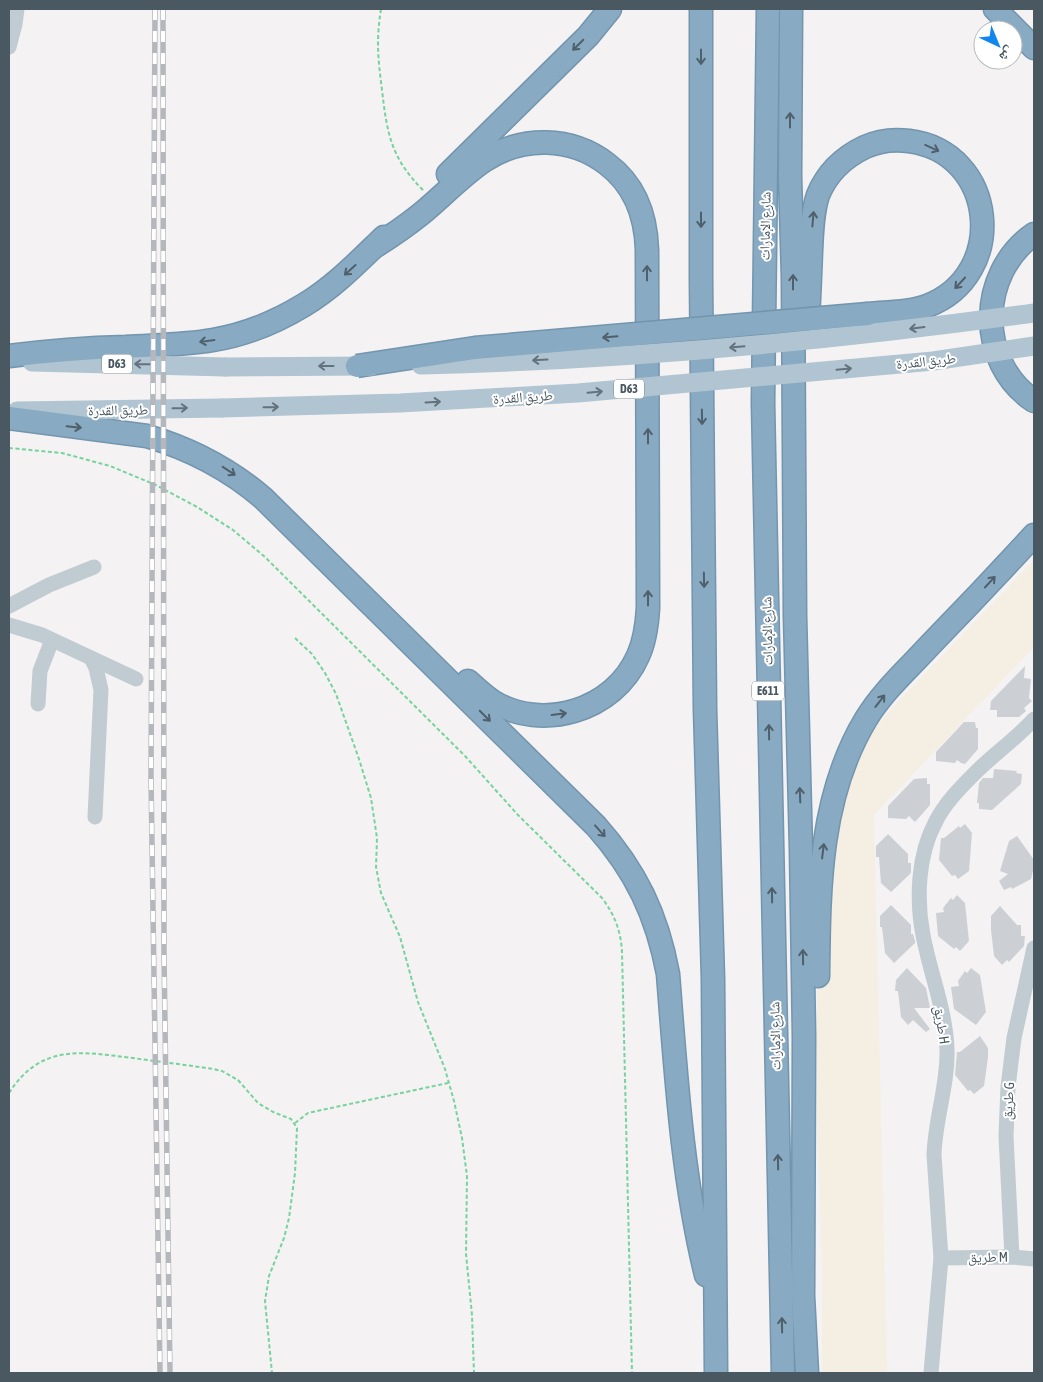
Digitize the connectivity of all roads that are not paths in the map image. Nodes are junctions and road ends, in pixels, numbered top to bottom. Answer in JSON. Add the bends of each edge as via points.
{"nodes":[{"id":1,"x":17,"y":9,"type":"edge"},
{"id":2,"x":610,"y":9,"type":"edge"},
{"id":3,"x":701,"y":9,"type":"edge"},
{"id":4,"x":768,"y":9,"type":"edge"},
{"id":5,"x":791,"y":9,"type":"edge"},
{"id":6,"x":995,"y":9,"type":"edge"},
{"id":7,"x":9,"y":47,"type":"edge"},
{"id":8,"x":1034,"y":48,"type":"edge"},
{"id":9,"x":1034,"y":234,"type":"edge"},
{"id":10,"x":1034,"y":246,"type":"edge"},
{"id":11,"x":374,"y":247,"type":"junction"},
{"id":12,"x":1034,"y":313,"type":"edge"},
{"id":13,"x":1034,"y":346,"type":"edge"},
{"id":14,"x":9,"y":356,"type":"edge"},
{"id":15,"x":9,"y":361,"type":"edge"},
{"id":16,"x":357,"y":366,"type":"junction"},
{"id":17,"x":1034,"y":387,"type":"edge"},
{"id":18,"x":1034,"y":401,"type":"edge"},
{"id":19,"x":9,"y":412,"type":"edge"},
{"id":20,"x":9,"y":418,"type":"edge"},
{"id":21,"x":1034,"y":535,"type":"edge"},
{"id":22,"x":323,"y":556,"type":"junction"},
{"id":23,"x":94,"y":567,"type":"dead end"},
{"id":24,"x":9,"y":606,"type":"edge"},
{"id":25,"x":795,"y":616,"type":"junction"},
{"id":26,"x":9,"y":625,"type":"edge"},
{"id":27,"x":52,"y":640,"type":"junction"},
{"id":28,"x":91,"y":658,"type":"junction"},
{"id":29,"x":136,"y":679,"type":"dead end"},
{"id":30,"x":38,"y":704,"type":"dead end"},
{"id":31,"x":1034,"y":719,"type":"edge"},
{"id":32,"x":95,"y":817,"type":"dead end"},
{"id":33,"x":1034,"y":948,"type":"edge"},
{"id":34,"x":1012,"y":1257,"type":"junction"},
{"id":35,"x":941,"y":1258,"type":"junction"},
{"id":36,"x":1034,"y":1259,"type":"edge"},
{"id":37,"x":716,"y":1308,"type":"junction"},
{"id":38,"x":806,"y":1372,"type":"edge"},
{"id":39,"x":716,"y":1373,"type":"edge"},
{"id":40,"x":783,"y":1373,"type":"edge"},
{"id":41,"x":931,"y":1373,"type":"edge"}],
"edges":[{"from":1,"to":7,"type":"street"},
{"from":2,"to":11,"type":"highway","one_way":true,"via":[[588,36]]},
{"from":3,"to":37,"type":"highway","one_way":true,"via":[[705,709],[713,979]]},
{"from":40,"to":4,"type":"highway","name":"شارع الإمارات","number":"E611","one_way":true,"via":[[763,403]]},
{"from":25,"to":5,"type":"highway","one_way":true},
{"from":6,"to":8,"type":"highway"},
{"from":9,"to":18,"type":"highway","via":[[1003,268],[993,293],[990,319],[994,345],[1004,370]]},
{"from":10,"to":17,"type":"highway","via":[[1011,277],[1002,313],[1008,349],[1019,371]]},
{"from":11,"to":14,"type":"highway","one_way":true,"via":[[332,286],[305,305],[276,321],[245,332],[180,344]]},
{"from":22,"to":11,"type":"highway","one_way":true,"via":[[367,581],[479,691],[492,701],[524,713],[558,715],[605,697],[629,673],[644,642],[648,625],[647,243],[641,210],[629,187],[601,159],[578,148],[554,142],[529,143],[484,161],[409,223]]},
{"from":12,"to":16,"type":"main road","number":"D63","one_way":true,"bridge":true,"via":[[832,338],[687,351],[512,362]]},
{"from":19,"to":13,"type":"main road","name":"طريق القدرة","number":"D63","one_way":true,"bridge":true,"via":[[400,403],[578,393],[932,361]]},
{"from":16,"to":15,"type":"main road","number":"D63","one_way":true,"bridge":true,"via":[[225,367]]},
{"from":25,"to":16,"type":"highway","one_way":true,"bridge":true,"via":[[806,566],[804,398],[813,216],[815,204],[831,173],[858,151],[874,144],[902,140],[936,149],[964,171],[976,191],[983,225],[980,248],[971,270],[952,292],[937,301],[915,309],[868,314],[475,348]]},
{"from":20,"to":22,"type":"highway","one_way":true,"via":[[128,433],[165,442],[200,456],[249,486]]},
{"from":38,"to":21,"type":"highway","one_way":true,"via":[[817,1298],[820,877],[831,808],[848,756],[876,705]]},
{"from":22,"to":37,"type":"highway","one_way":true,"via":[[596,826],[638,883],[657,927],[668,974],[684,1149],[697,1234]]},
{"from":23,"to":24,"type":"street"},
{"from":38,"to":25,"type":"highway","one_way":true,"via":[[802,878]]},
{"from":26,"to":27,"type":"street"},
{"from":27,"to":28,"type":"street"},
{"from":27,"to":30,"type":"street","via":[[42,660]]},
{"from":28,"to":29,"type":"street"},
{"from":28,"to":32,"type":"street","via":[[101,690]]},
{"from":31,"to":35,"type":"street","name":"طريق H","via":[[954,795],[935,823],[923,855],[922,932],[947,1050],[934,1138]]},
{"from":33,"to":34,"type":"street","name":"طريق G","via":[[1014,1038],[1008,1087],[1006,1136]]},
{"from":34,"to":35,"type":"street","name":"طريق M"},
{"from":34,"to":36,"type":"street","name":"طريق M"},
{"from":35,"to":41,"type":"street","name":"طريق H"},
{"from":37,"to":39,"type":"highway"}]}
